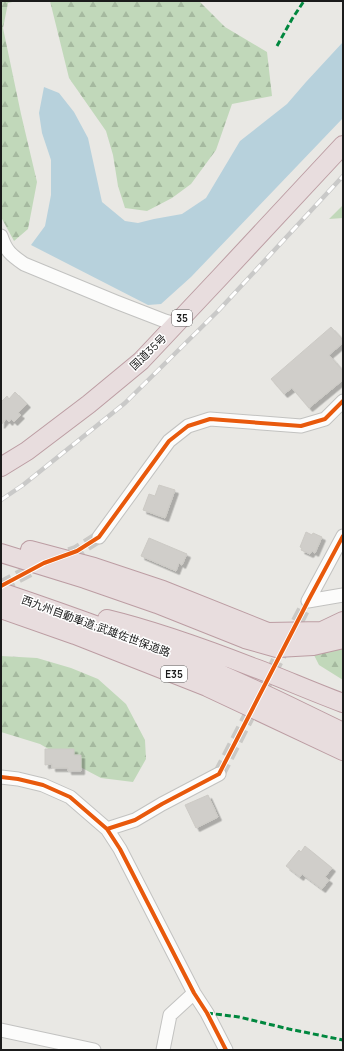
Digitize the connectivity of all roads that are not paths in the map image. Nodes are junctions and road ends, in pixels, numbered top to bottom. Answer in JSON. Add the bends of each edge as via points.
{"nodes":[{"id":1,"x":343,"y":145,"type":"edge"},
{"id":2,"x":1,"y":236,"type":"edge"},
{"id":3,"x":176,"y":324,"type":"junction"},
{"id":4,"x":343,"y":401,"type":"edge"},
{"id":5,"x":1,"y":467,"type":"edge"},
{"id":6,"x":343,"y":536,"type":"edge"},
{"id":7,"x":99,"y":537,"type":"tunnel mouth"},
{"id":8,"x":1,"y":542,"type":"edge"},
{"id":9,"x":1,"y":553,"type":"edge"},
{"id":10,"x":343,"y":595,"type":"edge"},
{"id":11,"x":5,"y":599,"type":"edge"},
{"id":12,"x":343,"y":621,"type":"edge"},
{"id":13,"x":343,"y":638,"type":"edge"},
{"id":14,"x":343,"y":703,"type":"edge"},
{"id":15,"x":266,"y":714,"type":"junction"},
{"id":16,"x":343,"y":732,"type":"edge"},
{"id":17,"x":343,"y":751,"type":"edge"},
{"id":18,"x":343,"y":758,"type":"edge"},
{"id":19,"x":219,"y":774,"type":"tunnel mouth"},
{"id":20,"x":1,"y":777,"type":"edge"},
{"id":21,"x":107,"y":829,"type":"junction"},
{"id":22,"x":194,"y":993,"type":"junction"},
{"id":23,"x":1,"y":1030,"type":"edge"},
{"id":24,"x":94,"y":1050,"type":"edge"},
{"id":25,"x":163,"y":1050,"type":"edge"},
{"id":26,"x":226,"y":1050,"type":"edge"}],
"edges":[{"from":1,"to":3,"type":"highway","name":"国道35号","number":"35"},
{"from":2,"to":3,"type":"street","via":[[4,245],[13,256],[24,264]]},
{"from":3,"to":5,"type":"highway","name":"国道35号","number":"35","via":[[141,361],[89,404],[27,451]]},
{"from":4,"to":7,"type":"street","via":[[325,419],[301,426],[210,419],[188,426],[169,441]]},
{"from":6,"to":10,"type":"street","via":[[308,601]]},
{"from":8,"to":12,"type":"highway","via":[[108,571],[268,632],[322,631]]},
{"from":9,"to":13,"type":"highway","via":[[85,579],[245,639],[277,648],[313,646]]},
{"from":11,"to":14,"type":"highway","via":[[134,625],[256,668]]},
{"from":11,"to":15,"type":"highway","name":"西九州自動車道;武雄佐世保道路","number":"E35","via":[[75,635],[207,687]]},
{"from":11,"to":16,"type":"highway","name":"西九州自動車道;武雄佐世保道路","number":"E35","via":[[80,618],[212,671]]},
{"from":15,"to":17,"type":"highway","name":"西九州自動車道;武雄佐世保道路","number":"E35"},
{"from":15,"to":18,"type":"highway"},
{"from":19,"to":21,"type":"street","via":[[135,820]]},
{"from":20,"to":21,"type":"street","via":[[43,785],[70,797]]},
{"from":21,"to":22,"type":"street","via":[[120,849]]},
{"from":22,"to":25,"type":"street","via":[[170,1014]]},
{"from":22,"to":26,"type":"street"},
{"from":23,"to":24,"type":"street"}]}
